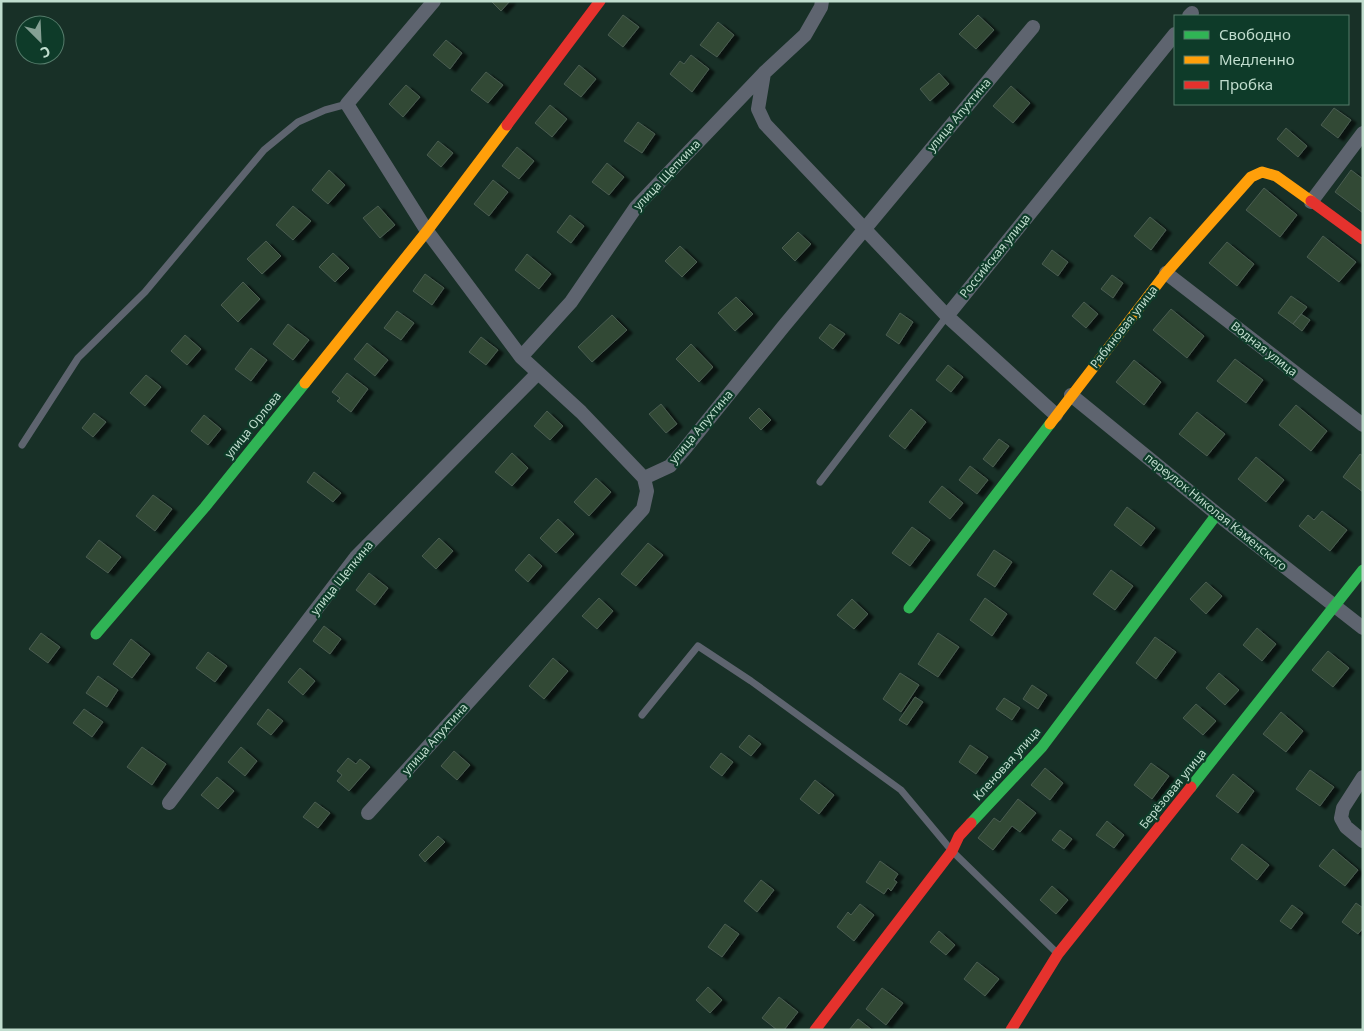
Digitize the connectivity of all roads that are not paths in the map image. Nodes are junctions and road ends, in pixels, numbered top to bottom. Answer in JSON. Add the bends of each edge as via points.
{"nodes":[{"id":1,"x":434,"y":1,"type":"edge"},
{"id":2,"x":600,"y":1,"type":"edge"},
{"id":3,"x":822,"y":1,"type":"edge"},
{"id":4,"x":1033,"y":27,"type":"dead end"},
{"id":5,"x":1174,"y":35,"type":"edge"},
{"id":6,"x":764,"y":73,"type":"junction"},
{"id":7,"x":346,"y":104,"type":"junction"},
{"id":8,"x":1363,"y":134,"type":"edge"},
{"id":9,"x":1311,"y":202,"type":"junction"},
{"id":10,"x":864,"y":229,"type":"junction"},
{"id":11,"x":427,"y":231,"type":"junction"},
{"id":12,"x":1363,"y":239,"type":"edge"},
{"id":13,"x":1166,"y":273,"type":"junction"},
{"id":14,"x":947,"y":316,"type":"junction"},
{"id":15,"x":521,"y":357,"type":"junction"},
{"id":16,"x":538,"y":373,"type":"junction"},
{"id":17,"x":1071,"y":395,"type":"junction"},
{"id":18,"x":1056,"y":415,"type":"junction"},
{"id":19,"x":1363,"y":425,"type":"edge"},
{"id":20,"x":22,"y":445,"type":"dead end"},
{"id":21,"x":644,"y":478,"type":"junction"},
{"id":22,"x":820,"y":482,"type":"dead end"},
{"id":23,"x":1217,"y":514,"type":"junction"},
{"id":24,"x":1363,"y":570,"type":"edge"},
{"id":25,"x":1335,"y":607,"type":"junction"},
{"id":26,"x":909,"y":608,"type":"dead end"},
{"id":27,"x":1363,"y":628,"type":"edge"},
{"id":28,"x":96,"y":634,"type":"dead end"},
{"id":29,"x":642,"y":715,"type":"dead end"},
{"id":30,"x":1363,"y":777,"type":"edge"},
{"id":31,"x":169,"y":802,"type":"dead end"},
{"id":32,"x":368,"y":813,"type":"dead end"},
{"id":33,"x":1363,"y":841,"type":"edge"},
{"id":34,"x":952,"y":851,"type":"junction"},
{"id":35,"x":1058,"y":954,"type":"junction"},
{"id":36,"x":815,"y":1030,"type":"edge"},
{"id":37,"x":1011,"y":1030,"type":"edge"}],
"edges":[{"from":1,"to":7,"type":"street"},
{"from":2,"to":11,"type":"street","name":"улица Орлова"},
{"from":3,"to":6,"type":"street","name":"улица Щепкина","via":[[804,35]]},
{"from":4,"to":10,"type":"street","name":"улица Апухтина"},
{"from":5,"to":14,"type":"street","name":"Российская улица"},
{"from":6,"to":10,"type":"street","via":[[758,109],[765,124]]},
{"from":6,"to":15,"type":"street","name":"улица Щепкина","via":[[636,206],[572,302]]},
{"from":7,"to":11,"type":"street"},
{"from":7,"to":20,"type":"lane","via":[[298,122],[264,150],[146,292],[78,358]]},
{"from":8,"to":9,"type":"street"},
{"from":9,"to":12,"type":"street","name":"Рябиновая улица"},
{"from":9,"to":13,"type":"street","name":"Рябиновая улица","via":[[1276,176],[1262,172],[1251,177]]},
{"from":10,"to":14,"type":"street"},
{"from":10,"to":21,"type":"street","name":"улица Апухтина","via":[[670,466]]},
{"from":11,"to":15,"type":"street"},
{"from":11,"to":28,"type":"street","name":"улица Орлова","via":[[205,507]]},
{"from":13,"to":17,"type":"street","name":"Рябиновая улица"},
{"from":13,"to":19,"type":"street","name":"Водная улица"},
{"from":14,"to":18,"type":"street"},
{"from":14,"to":22,"type":"lane","name":"Российская улица"},
{"from":15,"to":16,"type":"street"},
{"from":16,"to":21,"type":"street"},
{"from":16,"to":31,"type":"street","name":"улица Щепкина","via":[[356,557]]},
{"from":17,"to":18,"type":"street","name":"Рябиновая улица"},
{"from":17,"to":23,"type":"street","name":"переулок Николая Каменского"},
{"from":18,"to":26,"type":"street","name":"Рябиновая улица"},
{"from":21,"to":32,"type":"street","name":"улица Апухтина","via":[[647,491],[643,509]]},
{"from":23,"to":25,"type":"street","name":"переулок Николая Каменского"},
{"from":23,"to":34,"type":"street","name":"Кленовая улица","via":[[1042,748],[959,836]]},
{"from":24,"to":25,"type":"street","name":"Берёзовая улица"},
{"from":25,"to":27,"type":"street","name":"переулок Николая Каменского"},
{"from":25,"to":35,"type":"street","name":"Берёзовая улица"},
{"from":29,"to":34,"type":"lane","via":[[698,646],[901,790]]},
{"from":30,"to":33,"type":"street","via":[[1343,808],[1341,818],[1346,827]]},
{"from":34,"to":35,"type":"lane"},
{"from":34,"to":36,"type":"street","name":"Кленовая улица"},
{"from":35,"to":37,"type":"street","name":"Берёзовая улица"}]}
